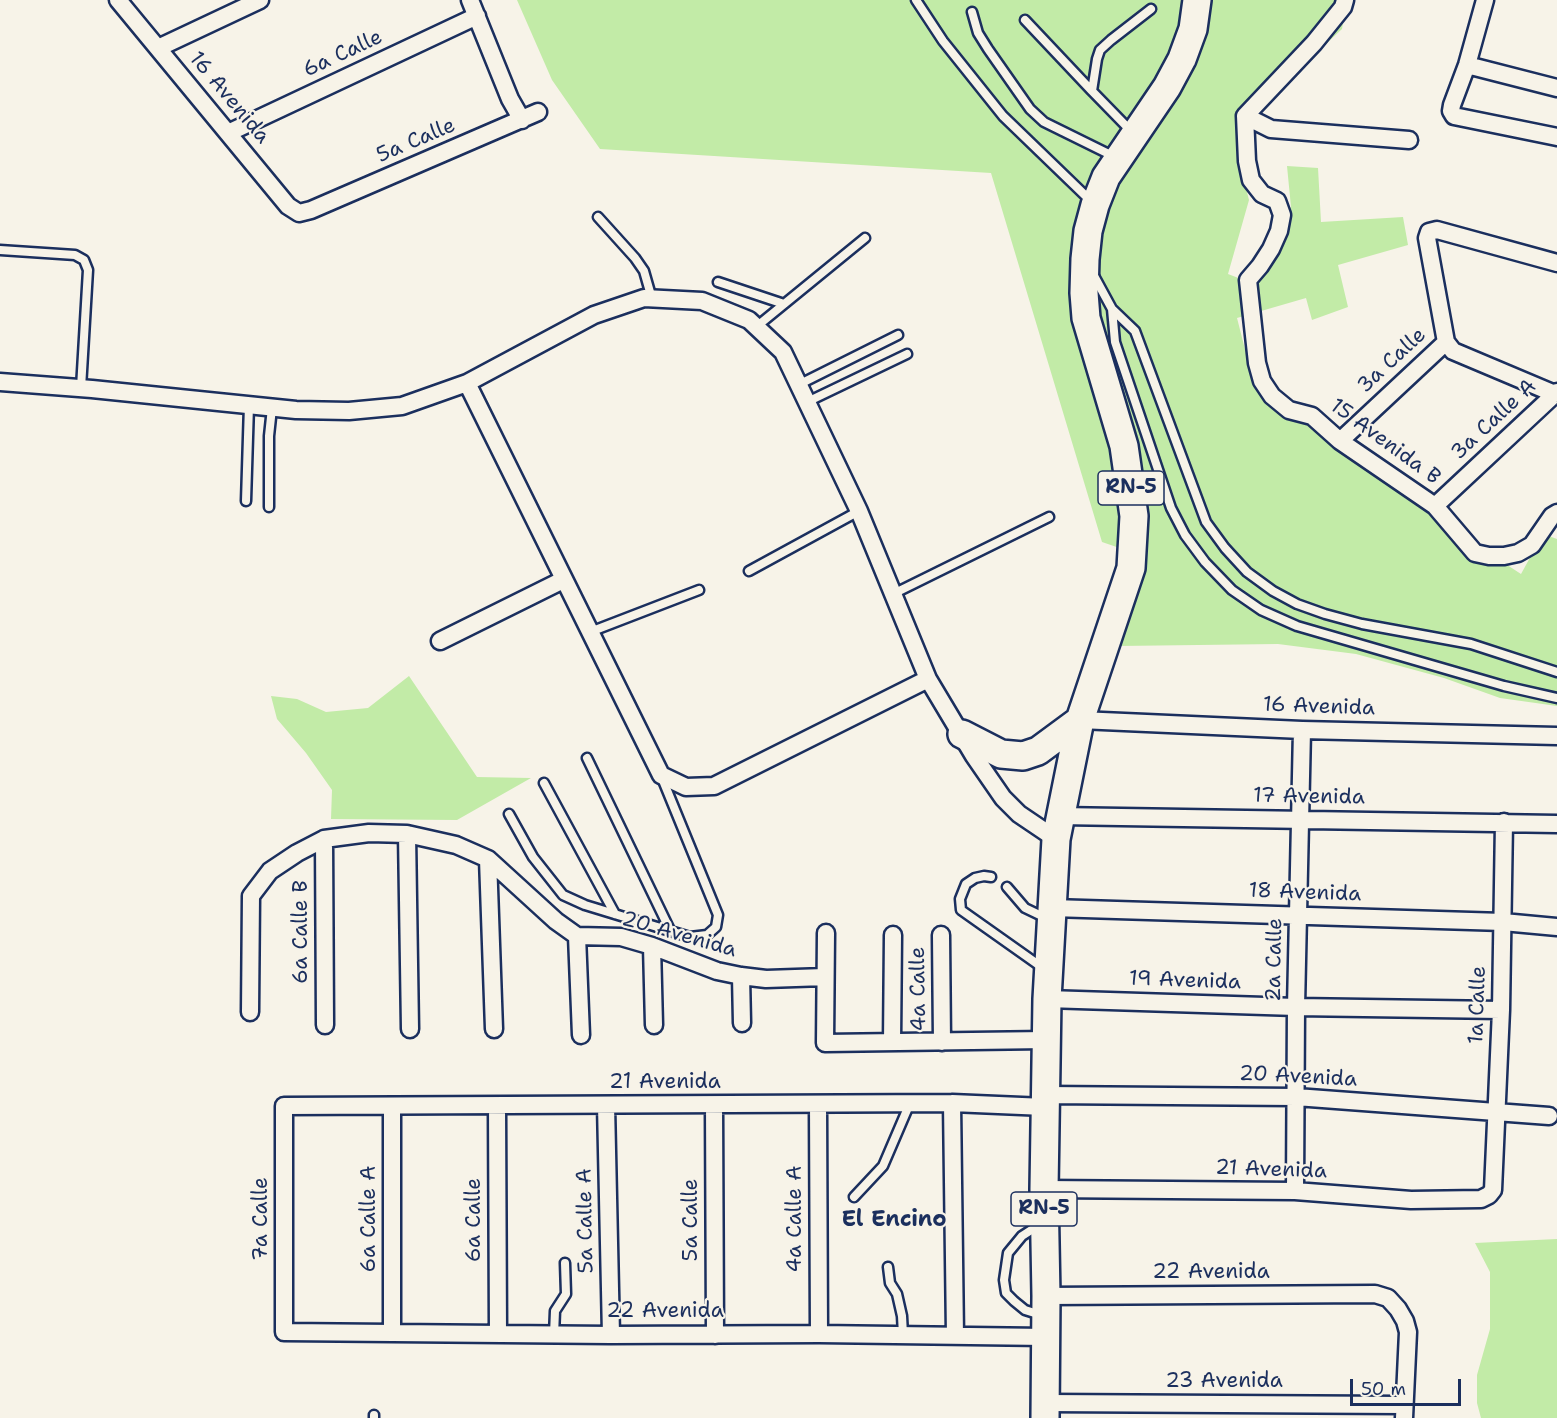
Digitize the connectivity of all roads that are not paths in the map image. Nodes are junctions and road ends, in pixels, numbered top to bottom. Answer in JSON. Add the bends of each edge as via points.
{"nodes":[{"id":1,"x":118,"y":0,"type":"edge"},
{"id":2,"x":260,"y":0,"type":"edge"},
{"id":3,"x":916,"y":0,"type":"edge"},
{"id":4,"x":1197,"y":0,"type":"edge"},
{"id":5,"x":1345,"y":0,"type":"edge"},
{"id":6,"x":1485,"y":0,"type":"edge"},
{"id":7,"x":474,"y":8,"type":"edge"},
{"id":8,"x":1151,"y":9,"type":"dead end"},
{"id":9,"x":972,"y":12,"type":"dead end"},
{"id":10,"x":1025,"y":20,"type":"dead end"},
{"id":11,"x":158,"y":48,"type":"junction"},
{"id":12,"x":1467,"y":66,"type":"junction"},
{"id":13,"x":1557,"y":88,"type":"edge"},
{"id":14,"x":1092,"y":91,"type":"junction"},
{"id":15,"x":538,"y":112,"type":"dead end"},
{"id":16,"x":1245,"y":116,"type":"junction"},
{"id":17,"x":522,"y":120,"type":"junction"},
{"id":18,"x":228,"y":133,"type":"junction"},
{"id":19,"x":1134,"y":134,"type":"junction"},
{"id":20,"x":1557,"y":137,"type":"edge"},
{"id":21,"x":1409,"y":140,"type":"dead end"},
{"id":22,"x":1118,"y":159,"type":"junction"},
{"id":23,"x":1095,"y":205,"type":"junction"},
{"id":24,"x":311,"y":210,"type":"joint"},
{"id":25,"x":598,"y":217,"type":"dead end"},
{"id":26,"x":865,"y":238,"type":"dead end"},
{"id":27,"x":0,"y":250,"type":"edge"},
{"id":28,"x":1085,"y":259,"type":"junction"},
{"id":29,"x":1557,"y":263,"type":"edge"},
{"id":30,"x":718,"y":282,"type":"dead end"},
{"id":31,"x":652,"y":299,"type":"junction"},
{"id":32,"x":784,"y":304,"type":"junction"},
{"id":33,"x":1112,"y":309,"type":"junction"},
{"id":34,"x":756,"y":327,"type":"junction"},
{"id":35,"x":898,"y":335,"type":"dead end"},
{"id":36,"x":1446,"y":342,"type":"junction"},
{"id":37,"x":907,"y":354,"type":"dead end"},
{"id":38,"x":0,"y":382,"type":"edge"},
{"id":39,"x":467,"y":383,"type":"junction"},
{"id":40,"x":798,"y":385,"type":"junction"},
{"id":41,"x":81,"y":388,"type":"junction"},
{"id":42,"x":1556,"y":393,"type":"edge"},
{"id":43,"x":807,"y":402,"type":"junction"},
{"id":44,"x":249,"y":405,"type":"junction"},
{"id":45,"x":272,"y":408,"type":"junction"},
{"id":46,"x":1340,"y":441,"type":"junction"},
{"id":47,"x":246,"y":501,"type":"dead end"},
{"id":48,"x":1435,"y":506,"type":"junction"},
{"id":49,"x":269,"y":507,"type":"dead end"},
{"id":50,"x":859,"y":511,"type":"junction"},
{"id":51,"x":1557,"y":513,"type":"edge"},
{"id":52,"x":1049,"y":518,"type":"dead end"},
{"id":53,"x":749,"y":570,"type":"dead end"},
{"id":54,"x":563,"y":580,"type":"junction"},
{"id":55,"x":699,"y":590,"type":"dead end"},
{"id":56,"x":893,"y":594,"type":"junction"},
{"id":57,"x":589,"y":632,"type":"junction"},
{"id":58,"x":440,"y":641,"type":"dead end"},
{"id":59,"x":1557,"y":672,"type":"edge"},
{"id":60,"x":928,"y":679,"type":"junction"},
{"id":61,"x":1557,"y":698,"type":"edge"},
{"id":62,"x":1080,"y":720,"type":"junction"},
{"id":63,"x":1302,"y":730,"type":"junction"},
{"id":64,"x":962,"y":734,"type":"junction"},
{"id":65,"x":1557,"y":736,"type":"edge"},
{"id":66,"x":587,"y":758,"type":"dead end"},
{"id":67,"x":661,"y":775,"type":"junction"},
{"id":68,"x":544,"y":783,"type":"dead end"},
{"id":69,"x":508,"y":814,"type":"dead end"},
{"id":70,"x":1301,"y":819,"type":"junction"},
{"id":71,"x":1504,"y":822,"type":"junction"},
{"id":72,"x":1557,"y":824,"type":"edge"},
{"id":73,"x":1058,"y":827,"type":"junction"},
{"id":74,"x":407,"y":834,"type":"junction"},
{"id":75,"x":324,"y":839,"type":"junction"},
{"id":76,"x":488,"y":859,"type":"junction"},
{"id":77,"x":991,"y":877,"type":"dead end"},
{"id":78,"x":1006,"y":887,"type":"dead end"},
{"id":79,"x":615,"y":914,"type":"junction"},
{"id":80,"x":1052,"y":914,"type":"junction"},
{"id":81,"x":1298,"y":915,"type":"junction"},
{"id":82,"x":1503,"y":922,"type":"junction"},
{"id":83,"x":1557,"y":927,"type":"edge"},
{"id":84,"x":670,"y":930,"type":"junction"},
{"id":85,"x":826,"y":933,"type":"dead end"},
{"id":86,"x":893,"y":935,"type":"dead end"},
{"id":87,"x":941,"y":935,"type":"dead end"},
{"id":88,"x":577,"y":936,"type":"junction"},
{"id":89,"x":652,"y":946,"type":"junction"},
{"id":90,"x":1048,"y":971,"type":"junction"},
{"id":91,"x":741,"y":976,"type":"junction"},
{"id":92,"x":825,"y":977,"type":"junction"},
{"id":93,"x":1047,"y":999,"type":"junction"},
{"id":94,"x":1296,"y":1007,"type":"junction"},
{"id":95,"x":1501,"y":1010,"type":"junction"},
{"id":96,"x":250,"y":1012,"type":"dead end"},
{"id":97,"x":742,"y":1023,"type":"dead end"},
{"id":98,"x":325,"y":1024,"type":"dead end"},
{"id":99,"x":654,"y":1025,"type":"dead end"},
{"id":100,"x":410,"y":1029,"type":"dead end"},
{"id":101,"x":494,"y":1029,"type":"dead end"},
{"id":102,"x":581,"y":1035,"type":"dead end"},
{"id":103,"x":1046,"y":1040,"type":"junction"},
{"id":104,"x":892,"y":1042,"type":"junction"},
{"id":105,"x":942,"y":1042,"type":"junction"},
{"id":106,"x":1296,"y":1097,"type":"junction"},
{"id":107,"x":1045,"y":1101,"type":"junction"},
{"id":108,"x":910,"y":1103,"type":"junction"},
{"id":109,"x":952,"y":1103,"type":"junction"},
{"id":110,"x":606,"y":1105,"type":"junction"},
{"id":111,"x":714,"y":1105,"type":"junction"},
{"id":112,"x":818,"y":1105,"type":"junction"},
{"id":113,"x":285,"y":1106,"type":"joint"},
{"id":114,"x":392,"y":1106,"type":"junction"},
{"id":115,"x":497,"y":1106,"type":"junction"},
{"id":116,"x":1496,"y":1113,"type":"junction"},
{"id":117,"x":1549,"y":1116,"type":"dead end"},
{"id":118,"x":1044,"y":1189,"type":"junction"},
{"id":119,"x":1493,"y":1190,"type":"joint"},
{"id":120,"x":1295,"y":1191,"type":"junction"},
{"id":121,"x":854,"y":1197,"type":"dead end"},
{"id":122,"x":1045,"y":1222,"type":"junction"},
{"id":123,"x":565,"y":1263,"type":"dead end"},
{"id":124,"x":888,"y":1266,"type":"dead end"},
{"id":125,"x":1046,"y":1317,"type":"junction"},
{"id":126,"x":284,"y":1332,"type":"joint"},
{"id":127,"x":392,"y":1333,"type":"junction"},
{"id":128,"x":498,"y":1334,"type":"junction"},
{"id":129,"x":819,"y":1334,"type":"junction"},
{"id":130,"x":554,"y":1335,"type":"junction"},
{"id":131,"x":611,"y":1335,"type":"junction"},
{"id":132,"x":715,"y":1335,"type":"junction"},
{"id":133,"x":903,"y":1335,"type":"junction"},
{"id":134,"x":955,"y":1335,"type":"junction"},
{"id":135,"x":1045,"y":1411,"type":"edge"},
{"id":136,"x":1404,"y":1412,"type":"edge"}],
"edges":[{"from":1,"to":11,"type":"street","name":"16 Avenida"},
{"from":2,"to":11,"type":"street"},
{"from":3,"to":23,"type":"lane","via":[[1003,116]]},
{"from":4,"to":19,"type":"main road","number":"RN-5","via":[[1193,29],[1182,59]]},
{"from":5,"to":16,"type":"street","via":[[1314,44]]},
{"from":6,"to":12,"type":"street"},
{"from":7,"to":17,"type":"street"},
{"from":7,"to":18,"type":"street","name":"6a Calle"},
{"from":8,"to":14,"type":"lane","via":[[1100,50]]},
{"from":9,"to":22,"type":"lane","via":[[987,49],[1030,109],[1044,122]]},
{"from":10,"to":14,"type":"lane"},
{"from":11,"to":18,"type":"street","name":"16 Avenida"},
{"from":12,"to":13,"type":"street"},
{"from":12,"to":20,"type":"street","via":[[1451,111],[1454,116]]},
{"from":14,"to":19,"type":"lane"},
{"from":15,"to":17,"type":"street","name":"5a Calle"},
{"from":16,"to":21,"type":"street","via":[[1271,129]]},
{"from":16,"to":46,"type":"street","name":"15 Avenida B","via":[[1251,180],[1262,194],[1277,201],[1282,215],[1270,249],[1248,280],[1262,381],[1289,410],[1312,416]]},
{"from":17,"to":24,"type":"street","name":"5a Calle"},
{"from":18,"to":24,"type":"street","name":"16 Avenida","via":[[288,206],[299,213]]},
{"from":19,"to":22,"type":"main road","number":"RN-5"},
{"from":22,"to":23,"type":"main road","number":"RN-5"},
{"from":23,"to":28,"type":"main road","number":"RN-5"},
{"from":25,"to":31,"type":"lane","via":[[645,271]]},
{"from":26,"to":32,"type":"lane"},
{"from":27,"to":41,"type":"lane","via":[[75,255],[84,260],[88,270]]},
{"from":28,"to":33,"type":"lane"},
{"from":28,"to":62,"type":"main road","number":"RN-5","via":[[1086,318],[1124,446],[1134,516],[1131,568]]},
{"from":29,"to":36,"type":"street","name":"3a Calle","via":[[1437,230],[1430,232],[1427,238]]},
{"from":30,"to":32,"type":"lane"},
{"from":31,"to":34,"type":"street","via":[[702,301],[749,320]]},
{"from":31,"to":39,"type":"street","via":[[644,298],[594,315]]},
{"from":32,"to":34,"type":"lane"},
{"from":33,"to":59,"type":"lane","via":[[1135,331],[1206,522],[1247,572],[1297,604],[1325,614],[1472,644]]},
{"from":33,"to":61,"type":"lane","via":[[1115,342],[1171,508],[1185,535],[1232,591],[1297,626]]},
{"from":34,"to":40,"type":"street","via":[[783,352]]},
{"from":35,"to":40,"type":"lane"},
{"from":36,"to":42,"type":"street","via":[[1453,351]]},
{"from":36,"to":46,"type":"street","name":"3a Calle"},
{"from":37,"to":43,"type":"lane"},
{"from":38,"to":41,"type":"street"},
{"from":39,"to":45,"type":"street","via":[[402,406],[349,411]]},
{"from":39,"to":54,"type":"street"},
{"from":40,"to":43,"type":"street"},
{"from":41,"to":44,"type":"street"},
{"from":42,"to":48,"type":"street","name":"3a Calle A"},
{"from":43,"to":50,"type":"street"},
{"from":44,"to":45,"type":"street"},
{"from":44,"to":47,"type":"lane"},
{"from":45,"to":49,"type":"lane"},
{"from":46,"to":48,"type":"street","name":"15 Avenida B"},
{"from":48,"to":51,"type":"street","name":"15 Avenida B","via":[[1475,552],[1489,556],[1518,553],[1532,545]]},
{"from":50,"to":53,"type":"lane"},
{"from":50,"to":56,"type":"street"},
{"from":52,"to":56,"type":"lane"},
{"from":54,"to":57,"type":"street"},
{"from":54,"to":58,"type":"street"},
{"from":55,"to":57,"type":"lane"},
{"from":56,"to":60,"type":"street"},
{"from":57,"to":67,"type":"street"},
{"from":60,"to":64,"type":"street"},
{"from":60,"to":67,"type":"street","via":[[714,786],[686,787]]},
{"from":62,"to":63,"type":"street","name":"16 Avenida"},
{"from":62,"to":64,"type":"main road","via":[[1038,751],[1023,756],[1001,754]]},
{"from":62,"to":73,"type":"main road","number":"RN-5"},
{"from":63,"to":65,"type":"street","name":"16 Avenida"},
{"from":63,"to":70,"type":"street","name":"2a Calle"},
{"from":64,"to":73,"type":"street","via":[[1003,798],[1019,814]]},
{"from":66,"to":84,"type":"lane"},
{"from":67,"to":84,"type":"lane","via":[[718,915],[716,927],[707,935],[690,937]]},
{"from":68,"to":79,"type":"lane"},
{"from":69,"to":79,"type":"lane","via":[[563,895]]},
{"from":70,"to":71,"type":"street","name":"17 Avenida"},
{"from":70,"to":73,"type":"street","name":"17 Avenida"},
{"from":70,"to":81,"type":"street","name":"2a Calle"},
{"from":71,"to":72,"type":"street","name":"17 Avenida"},
{"from":71,"to":82,"type":"street","name":"1a Calle"},
{"from":73,"to":80,"type":"main road","number":"RN-5"},
{"from":74,"to":75,"type":"street","via":[[369,832]]},
{"from":74,"to":76,"type":"street","via":[[456,845]]},
{"from":74,"to":100,"type":"street"},
{"from":75,"to":96,"type":"street","via":[[270,871],[250,896]]},
{"from":75,"to":98,"type":"street","name":"6a Calle B"},
{"from":76,"to":88,"type":"street"},
{"from":76,"to":101,"type":"street"},
{"from":77,"to":90,"type":"lane","via":[[975,878],[966,884],[960,899],[961,910]]},
{"from":78,"to":80,"type":"lane","via":[[1025,908]]},
{"from":79,"to":84,"type":"lane"},
{"from":80,"to":81,"type":"street","name":"18 Avenida"},
{"from":80,"to":90,"type":"main road","number":"RN-5"},
{"from":81,"to":82,"type":"street","name":"18 Avenida"},
{"from":81,"to":94,"type":"street","name":"2a Calle"},
{"from":82,"to":83,"type":"street","name":"18 Avenida"},
{"from":82,"to":95,"type":"street","name":"1a Calle"},
{"from":85,"to":92,"type":"street"},
{"from":86,"to":104,"type":"street"},
{"from":87,"to":105,"type":"street","name":"4a Calle"},
{"from":88,"to":89,"type":"street","name":"20 Avenida","via":[[621,937]]},
{"from":88,"to":102,"type":"street"},
{"from":89,"to":91,"type":"street","name":"20 Avenida"},
{"from":89,"to":99,"type":"street"},
{"from":90,"to":93,"type":"main road","number":"RN-5"},
{"from":91,"to":92,"type":"street","name":"20 Avenida"},
{"from":91,"to":97,"type":"street"},
{"from":92,"to":104,"type":"street","via":[[825,1043]]},
{"from":93,"to":94,"type":"street","name":"19 Avenida"},
{"from":93,"to":103,"type":"main road","number":"RN-5"},
{"from":94,"to":95,"type":"street","name":"19 Avenida"},
{"from":94,"to":106,"type":"street","name":"2a Calle"},
{"from":95,"to":116,"type":"street","name":"1a Calle"},
{"from":103,"to":105,"type":"street"},
{"from":103,"to":107,"type":"main road","number":"RN-5"},
{"from":104,"to":105,"type":"street"},
{"from":106,"to":107,"type":"street","name":"20 Avenida"},
{"from":106,"to":116,"type":"street","name":"20 Avenida"},
{"from":106,"to":120,"type":"street","name":"2a Calle"},
{"from":107,"to":109,"type":"street","name":"21 Avenida"},
{"from":107,"to":118,"type":"main road","number":"RN-5"},
{"from":108,"to":109,"type":"street","name":"21 Avenida"},
{"from":108,"to":112,"type":"street","name":"21 Avenida"},
{"from":108,"to":121,"type":"lane","via":[[883,1166]]},
{"from":109,"to":134,"type":"street"},
{"from":110,"to":111,"type":"street","name":"21 Avenida"},
{"from":110,"to":115,"type":"street","name":"21 Avenida"},
{"from":110,"to":131,"type":"street","name":"5a Calle A"},
{"from":111,"to":112,"type":"street","name":"21 Avenida"},
{"from":111,"to":132,"type":"street","name":"5a Calle"},
{"from":112,"to":129,"type":"street","name":"4a Calle A"},
{"from":113,"to":114,"type":"street","name":"21 Avenida"},
{"from":113,"to":126,"type":"street","name":"7a Calle"},
{"from":114,"to":115,"type":"street","name":"21 Avenida"},
{"from":114,"to":127,"type":"street","name":"6a Calle A"},
{"from":115,"to":128,"type":"street","name":"6a Calle"},
{"from":116,"to":117,"type":"street","name":"20 Avenida"},
{"from":116,"to":119,"type":"street","name":"1a Calle"},
{"from":118,"to":120,"type":"street","name":"21 Avenida"},
{"from":118,"to":122,"type":"main road","number":"RN-5"},
{"from":119,"to":120,"type":"street","name":"21 Avenida","via":[[1481,1199],[1411,1200]]},
{"from":122,"to":125,"type":"main road","number":"RN-5"},
{"from":122,"to":125,"type":"lane","via":[[1022,1236],[1008,1253],[1004,1280],[1006,1293],[1014,1301],[1025,1310]]},
{"from":123,"to":130,"type":"lane","via":[[566,1294],[555,1311]]},
{"from":124,"to":133,"type":"lane","via":[[902,1316]]},
{"from":125,"to":134,"type":"street","name":"22 Avenida"},
{"from":125,"to":135,"type":"main road","number":"RN-5"},
{"from":125,"to":136,"type":"street","name":"22 Avenida","via":[[1376,1294],[1388,1298],[1405,1321]]},
{"from":126,"to":127,"type":"street","name":"22 Avenida"},
{"from":127,"to":128,"type":"street","name":"22 Avenida"},
{"from":128,"to":130,"type":"street","name":"22 Avenida"},
{"from":129,"to":132,"type":"street","name":"22 Avenida"},
{"from":129,"to":133,"type":"street","name":"22 Avenida"},
{"from":130,"to":131,"type":"street","name":"22 Avenida"},
{"from":131,"to":132,"type":"street","name":"22 Avenida"},
{"from":133,"to":134,"type":"street","name":"22 Avenida"},
{"from":135,"to":136,"type":"street","name":"23 Avenida"}]}
